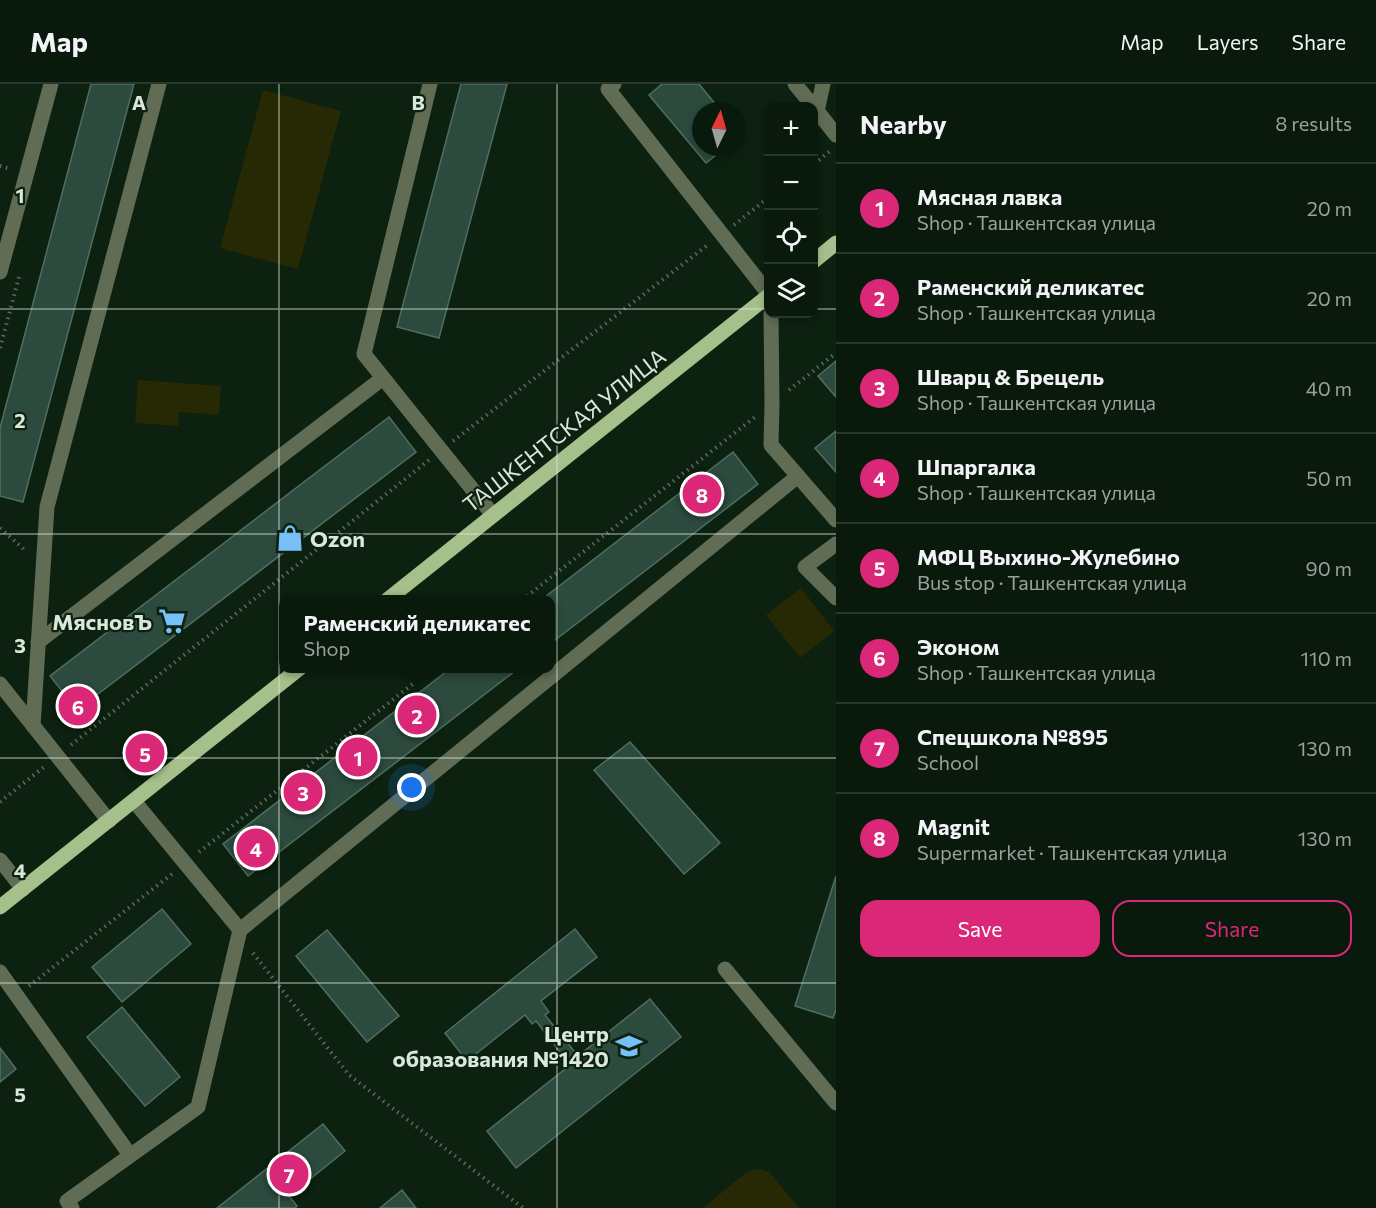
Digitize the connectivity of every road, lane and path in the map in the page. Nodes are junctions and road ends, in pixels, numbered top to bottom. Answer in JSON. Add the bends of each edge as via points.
{"nodes":[{"id":1,"x":51,"y":84,"type":"edge"},
{"id":2,"x":159,"y":84,"type":"edge"},
{"id":3,"x":430,"y":84,"type":"edge"},
{"id":4,"x":614,"y":84,"type":"edge"},
{"id":5,"x":795,"y":84,"type":"edge"},
{"id":6,"x":824,"y":84,"type":"edge"},
{"id":7,"x":809,"y":102,"type":"edge"},
{"id":8,"x":816,"y":102,"type":"edge"},
{"id":9,"x":818,"y":113,"type":"edge"},
{"id":10,"x":836,"y":135,"type":"edge"},
{"id":11,"x":836,"y":146,"type":"edge"},
{"id":12,"x":818,"y":160,"type":"edge"},
{"id":13,"x":764,"y":201,"type":"edge"},
{"id":14,"x":722,"y":234,"type":"junction"},
{"id":15,"x":5,"y":238,"type":"edge"},
{"id":16,"x":836,"y":243,"type":"edge"},
{"id":17,"x":818,"y":257,"type":"edge"},
{"id":18,"x":0,"y":272,"type":"edge"},
{"id":19,"x":764,"y":290,"type":"edge"},
{"id":20,"x":764,"y":298,"type":"edge"},
{"id":21,"x":771,"y":318,"type":"edge"},
{"id":22,"x":836,"y":353,"type":"edge"},
{"id":23,"x":383,"y":378,"type":"junction"},
{"id":24,"x":772,"y":404,"type":"junction"},
{"id":25,"x":441,"y":450,"type":"junction"},
{"id":26,"x":798,"y":476,"type":"junction"},
{"id":27,"x":493,"y":515,"type":"junction"},
{"id":28,"x":836,"y":520,"type":"edge"},
{"id":29,"x":0,"y":528,"type":"edge"},
{"id":30,"x":836,"y":544,"type":"edge"},
{"id":31,"x":43,"y":566,"type":"junction"},
{"id":32,"x":393,"y":595,"type":"edge"},
{"id":33,"x":528,"y":595,"type":"edge"},
{"id":34,"x":836,"y":598,"type":"edge"},
{"id":35,"x":38,"y":642,"type":"junction"},
{"id":36,"x":295,"y":673,"type":"edge"},
{"id":37,"x":429,"y":673,"type":"edge"},
{"id":38,"x":0,"y":684,"type":"edge"},
{"id":39,"x":33,"y":726,"type":"junction"},
{"id":40,"x":57,"y":757,"type":"junction"},
{"id":41,"x":134,"y":801,"type":"junction"},
{"id":42,"x":0,"y":802,"type":"edge"},
{"id":43,"x":109,"y":821,"type":"junction"},
{"id":44,"x":0,"y":860,"type":"edge"},
{"id":45,"x":185,"y":863,"type":"junction"},
{"id":46,"x":23,"y":889,"type":"junction"},
{"id":47,"x":0,"y":907,"type":"edge"},
{"id":48,"x":240,"y":930,"type":"junction"},
{"id":49,"x":725,"y":969,"type":"dead end"},
{"id":50,"x":0,"y":972,"type":"edge"},
{"id":51,"x":16,"y":995,"type":"junction"},
{"id":52,"x":836,"y":1103,"type":"edge"},
{"id":53,"x":130,"y":1155,"type":"junction"},
{"id":54,"x":72,"y":1208,"type":"edge"},
{"id":55,"x":523,"y":1208,"type":"edge"}],
"edges":[{"from":1,"to":15,"type":"lane"},
{"from":2,"to":31,"type":"lane","via":[[47,507]]},
{"from":3,"to":23,"type":"lane","via":[[364,354]]},
{"from":4,"to":14,"type":"lane","via":[[608,89]]},
{"from":5,"to":7,"type":"lane"},
{"from":6,"to":8,"type":"lane"},
{"from":9,"to":10,"type":"lane"},
{"from":11,"to":12,"type":"path"},
{"from":13,"to":14,"type":"path"},
{"from":14,"to":19,"type":"lane"},
{"from":14,"to":25,"type":"path"},
{"from":15,"to":18,"type":"lane"},
{"from":16,"to":17,"type":"main road"},
{"from":20,"to":27,"type":"main road","name":"ТАШКЕНТСКАЯ УЛИЦА"},
{"from":21,"to":24,"type":"lane"},
{"from":22,"to":24,"type":"path"},
{"from":23,"to":25,"type":"lane"},
{"from":23,"to":35,"type":"lane"},
{"from":24,"to":26,"type":"lane","via":[[771,445]]},
{"from":24,"to":33,"type":"path"},
{"from":25,"to":27,"type":"lane"},
{"from":25,"to":40,"type":"path"},
{"from":26,"to":28,"type":"lane"},
{"from":26,"to":48,"type":"lane"},
{"from":27,"to":32,"type":"main road","name":"ТАШКЕНТСКАЯ УЛИЦА"},
{"from":29,"to":31,"type":"path"},
{"from":30,"to":34,"type":"lane","via":[[805,567]]},
{"from":31,"to":35,"type":"lane"},
{"from":35,"to":39,"type":"lane"},
{"from":36,"to":41,"type":"main road"},
{"from":37,"to":45,"type":"path"},
{"from":38,"to":39,"type":"lane"},
{"from":39,"to":40,"type":"lane"},
{"from":40,"to":42,"type":"path"},
{"from":40,"to":43,"type":"lane"},
{"from":41,"to":43,"type":"main road"},
{"from":41,"to":45,"type":"lane"},
{"from":43,"to":46,"type":"main road"},
{"from":44,"to":46,"type":"lane"},
{"from":45,"to":48,"type":"lane"},
{"from":45,"to":51,"type":"path"},
{"from":46,"to":47,"type":"main road"},
{"from":48,"to":53,"type":"lane","via":[[198,1107]]},
{"from":48,"to":55,"type":"path","via":[[254,956],[349,1075]]},
{"from":49,"to":52,"type":"lane"},
{"from":50,"to":51,"type":"lane"},
{"from":51,"to":53,"type":"lane"},
{"from":53,"to":54,"type":"lane","via":[[67,1201]]}]}
